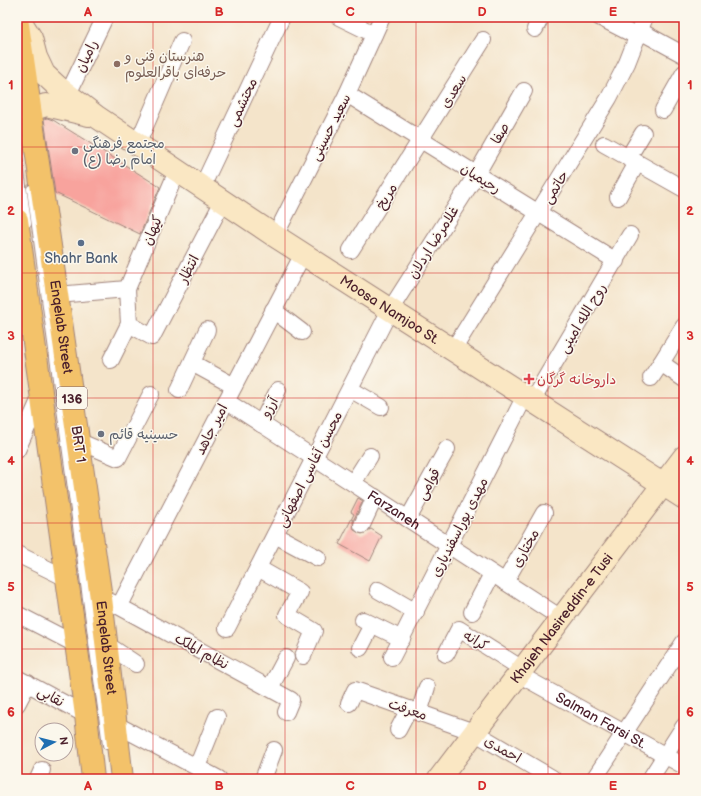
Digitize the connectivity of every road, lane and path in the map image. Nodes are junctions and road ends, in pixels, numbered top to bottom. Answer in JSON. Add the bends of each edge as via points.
{"nodes":[{"id":1,"x":105,"y":17,"type":"edge"},
{"id":2,"x":282,"y":17,"type":"edge"},
{"id":3,"x":339,"y":17,"type":"edge"},
{"id":4,"x":382,"y":17,"type":"edge"},
{"id":5,"x":599,"y":17,"type":"edge"},
{"id":6,"x":18,"y":18,"type":"edge"},
{"id":7,"x":641,"y":29,"type":"edge"},
{"id":8,"x":374,"y":34,"type":"junction"},
{"id":9,"x":483,"y":40,"type":"dead end"},
{"id":10,"x":182,"y":41,"type":"dead end"},
{"id":11,"x":684,"y":55,"type":"edge"},
{"id":12,"x":684,"y":73,"type":"edge"},
{"id":13,"x":524,"y":91,"type":"dead end"},
{"id":14,"x":68,"y":94,"type":"junction"},
{"id":15,"x":347,"y":94,"type":"junction"},
{"id":16,"x":663,"y":110,"type":"dead end"},
{"id":17,"x":97,"y":117,"type":"junction"},
{"id":18,"x":30,"y":118,"type":"junction"},
{"id":19,"x":643,"y":133,"type":"dead end"},
{"id":20,"x":422,"y":141,"type":"junction"},
{"id":21,"x":24,"y":144,"type":"dead end"},
{"id":22,"x":604,"y":144,"type":"dead end"},
{"id":23,"x":137,"y":145,"type":"junction"},
{"id":24,"x":17,"y":149,"type":"edge"},
{"id":25,"x":633,"y":160,"type":"junction"},
{"id":26,"x":177,"y":171,"type":"junction"},
{"id":27,"x":476,"y":175,"type":"junction"},
{"id":28,"x":202,"y":186,"type":"junction"},
{"id":29,"x":684,"y":189,"type":"edge"},
{"id":30,"x":618,"y":196,"type":"dead end"},
{"id":31,"x":223,"y":201,"type":"junction"},
{"id":32,"x":538,"y":214,"type":"junction"},
{"id":33,"x":17,"y":220,"type":"edge"},
{"id":34,"x":630,"y":235,"type":"dead end"},
{"id":35,"x":275,"y":236,"type":"junction"},
{"id":36,"x":351,"y":250,"type":"dead end"},
{"id":37,"x":303,"y":254,"type":"junction"},
{"id":38,"x":616,"y":261,"type":"junction"},
{"id":39,"x":127,"y":289,"type":"junction"},
{"id":40,"x":57,"y":294,"type":"junction"},
{"id":41,"x":273,"y":310,"type":"junction"},
{"id":42,"x":390,"y":310,"type":"junction"},
{"id":43,"x":129,"y":324,"type":"junction"},
{"id":44,"x":684,"y":326,"type":"edge"},
{"id":45,"x":24,"y":329,"type":"edge"},
{"id":46,"x":207,"y":330,"type":"dead end"},
{"id":47,"x":302,"y":332,"type":"dead end"},
{"id":48,"x":453,"y":350,"type":"junction"},
{"id":49,"x":111,"y":360,"type":"dead end"},
{"id":50,"x":192,"y":363,"type":"junction"},
{"id":51,"x":661,"y":364,"type":"junction"},
{"id":52,"x":651,"y":378,"type":"dead end"},
{"id":53,"x":684,"y":379,"type":"edge"},
{"id":54,"x":234,"y":386,"type":"junction"},
{"id":55,"x":350,"y":389,"type":"junction"},
{"id":56,"x":179,"y":390,"type":"dead end"},
{"id":57,"x":278,"y":390,"type":"dead end"},
{"id":58,"x":151,"y":394,"type":"dead end"},
{"id":59,"x":41,"y":396,"type":"junction"},
{"id":60,"x":529,"y":399,"type":"junction"},
{"id":61,"x":226,"y":401,"type":"junction"},
{"id":62,"x":381,"y":407,"type":"dead end"},
{"id":63,"x":260,"y":424,"type":"junction"},
{"id":64,"x":78,"y":441,"type":"junction"},
{"id":65,"x":447,"y":449,"type":"dead end"},
{"id":66,"x":17,"y":450,"type":"edge"},
{"id":67,"x":370,"y":456,"type":"dead end"},
{"id":68,"x":684,"y":457,"type":"edge"},
{"id":69,"x":314,"y":458,"type":"junction"},
{"id":70,"x":353,"y":483,"type":"junction"},
{"id":71,"x":663,"y":485,"type":"junction"},
{"id":72,"x":374,"y":497,"type":"junction"},
{"id":73,"x":684,"y":498,"type":"edge"},
{"id":74,"x":544,"y":513,"type":"dead end"},
{"id":75,"x":408,"y":520,"type":"junction"},
{"id":76,"x":362,"y":525,"type":"dead end"},
{"id":77,"x":275,"y":535,"type":"junction"},
{"id":78,"x":449,"y":546,"type":"junction"},
{"id":79,"x":17,"y":554,"type":"edge"},
{"id":80,"x":318,"y":558,"type":"dead end"},
{"id":81,"x":258,"y":568,"type":"junction"},
{"id":82,"x":66,"y":578,"type":"junction"},
{"id":83,"x":499,"y":578,"type":"junction"},
{"id":84,"x":378,"y":590,"type":"dead end"},
{"id":85,"x":110,"y":602,"type":"junction"},
{"id":86,"x":416,"y":612,"type":"junction"},
{"id":87,"x":472,"y":612,"type":"dead end"},
{"id":88,"x":17,"y":614,"type":"edge"},
{"id":89,"x":561,"y":618,"type":"junction"},
{"id":90,"x":227,"y":628,"type":"dead end"},
{"id":91,"x":402,"y":639,"type":"junction"},
{"id":92,"x":684,"y":642,"type":"edge"},
{"id":93,"x":75,"y":644,"type":"junction"},
{"id":94,"x":106,"y":644,"type":"junction"},
{"id":95,"x":360,"y":648,"type":"dead end"},
{"id":96,"x":446,"y":654,"type":"dead end"},
{"id":97,"x":303,"y":656,"type":"dead end"},
{"id":98,"x":392,"y":657,"type":"dead end"},
{"id":99,"x":286,"y":658,"type":"dead end"},
{"id":100,"x":136,"y":664,"type":"dead end"},
{"id":101,"x":517,"y":669,"type":"junction"},
{"id":102,"x":22,"y":681,"type":"edge"},
{"id":103,"x":270,"y":688,"type":"junction"},
{"id":104,"x":427,"y":688,"type":"dead end"},
{"id":105,"x":17,"y":704,"type":"edge"},
{"id":106,"x":349,"y":704,"type":"dead end"},
{"id":107,"x":414,"y":711,"type":"junction"},
{"id":108,"x":286,"y":712,"type":"dead end"},
{"id":109,"x":86,"y":715,"type":"junction"},
{"id":110,"x":217,"y":717,"type":"dead end"},
{"id":111,"x":115,"y":724,"type":"junction"},
{"id":112,"x":684,"y":726,"type":"edge"},
{"id":113,"x":398,"y":730,"type":"dead end"},
{"id":114,"x":474,"y":732,"type":"junction"},
{"id":115,"x":623,"y":732,"type":"junction"},
{"id":116,"x":274,"y":750,"type":"dead end"},
{"id":117,"x":109,"y":756,"type":"dead end"},
{"id":118,"x":665,"y":756,"type":"junction"},
{"id":119,"x":684,"y":766,"type":"edge"},
{"id":120,"x":197,"y":767,"type":"junction"},
{"id":121,"x":96,"y":771,"type":"edge"},
{"id":122,"x":552,"y":778,"type":"dead end"},
{"id":123,"x":122,"y":779,"type":"edge"},
{"id":124,"x":219,"y":779,"type":"edge"},
{"id":125,"x":263,"y":779,"type":"edge"},
{"id":126,"x":439,"y":779,"type":"edge"},
{"id":127,"x":594,"y":779,"type":"edge"},
{"id":128,"x":650,"y":779,"type":"edge"}],
"edges":[{"from":1,"to":14,"type":"street","name":"رامیان"},
{"from":2,"to":28,"type":"street","name":"محتشمی"},
{"from":3,"to":8,"type":"street"},
{"from":4,"to":8,"type":"street","name":"سعید حسینی"},
{"from":5,"to":7,"type":"street"},
{"from":6,"to":14,"type":"main road","name":"Moosa Namjoo St.","via":[[31,38],[40,68]]},
{"from":6,"to":18,"type":"main road","name":"Enqelab Street","number":"136"},
{"from":7,"to":11,"type":"street"},
{"from":7,"to":32,"type":"street","name":"حاتمی","via":[[609,98]]},
{"from":8,"to":15,"type":"street","name":"سعید حسینی"},
{"from":9,"to":20,"type":"street","name":"سعدی"},
{"from":10,"to":23,"type":"street"},
{"from":12,"to":16,"type":"street"},
{"from":13,"to":27,"type":"street","name":"صفا"},
{"from":14,"to":17,"type":"main road","name":"Moosa Namjoo St."},
{"from":15,"to":20,"type":"street","name":"رحیمیان"},
{"from":15,"to":35,"type":"street","name":"سعید حسینی"},
{"from":17,"to":18,"type":"main road","name":"Moosa Namjoo St.","via":[[46,105],[34,109]]},
{"from":17,"to":23,"type":"main road","name":"Moosa Namjoo St."},
{"from":18,"to":40,"type":"main road","name":"Enqelab Street","number":"136"},
{"from":19,"to":25,"type":"street"},
{"from":20,"to":27,"type":"street","name":"رحیمیان"},
{"from":20,"to":36,"type":"street","name":"مریخ"},
{"from":21,"to":117,"type":"lane","name":"BRT 1"},
{"from":22,"to":25,"type":"street"},
{"from":23,"to":26,"type":"main road","name":"Moosa Namjoo St."},
{"from":24,"to":121,"type":"lane","name":"BRT 1"},
{"from":25,"to":29,"type":"street"},
{"from":25,"to":30,"type":"street"},
{"from":26,"to":28,"type":"main road","name":"Moosa Namjoo St."},
{"from":26,"to":39,"type":"street","name":"کیهان"},
{"from":27,"to":32,"type":"street","name":"رحیمیان"},
{"from":27,"to":42,"type":"street","name":"غلامرضا اردلان"},
{"from":28,"to":31,"type":"main road","name":"Moosa Namjoo St."},
{"from":31,"to":35,"type":"main road","name":"Moosa Namjoo St."},
{"from":31,"to":43,"type":"street","name":"انتظار","via":[[152,337]]},
{"from":32,"to":38,"type":"street","name":"رحیمیان"},
{"from":32,"to":48,"type":"street","name":"حاتمی"},
{"from":33,"to":45,"type":"main road","name":"Enqelab Street","number":"136"},
{"from":34,"to":38,"type":"street","name":"روح الله امینی"},
{"from":35,"to":37,"type":"main road","name":"Moosa Namjoo St."},
{"from":37,"to":41,"type":"street","name":"امیر جاهد"},
{"from":37,"to":42,"type":"main road","name":"Moosa Namjoo St."},
{"from":38,"to":60,"type":"street","name":"روح الله امینی"},
{"from":39,"to":40,"type":"street"},
{"from":39,"to":43,"type":"street","name":"کیهان"},
{"from":40,"to":64,"type":"main road","name":"Enqelab Street","number":"136"},
{"from":41,"to":47,"type":"street"},
{"from":41,"to":54,"type":"street","name":"امیر جاهد"},
{"from":42,"to":48,"type":"main road","name":"Moosa Namjoo St."},
{"from":42,"to":55,"type":"street","name":"محسن آغاسی اصفهانی"},
{"from":43,"to":49,"type":"street","name":"کیهان"},
{"from":44,"to":51,"type":"street"},
{"from":45,"to":59,"type":"main road","name":"Enqelab Street","number":"136"},
{"from":46,"to":50,"type":"street"},
{"from":48,"to":60,"type":"main road","name":"Moosa Namjoo St."},
{"from":50,"to":54,"type":"street"},
{"from":50,"to":56,"type":"street"},
{"from":51,"to":52,"type":"street"},
{"from":51,"to":53,"type":"street"},
{"from":54,"to":61,"type":"street","name":"امیر جاهد"},
{"from":55,"to":62,"type":"street"},
{"from":55,"to":69,"type":"street","name":"محسن آغاسی اصفهانی"},
{"from":57,"to":63,"type":"street","name":"آرزو"},
{"from":58,"to":64,"type":"street","via":[[118,458]]},
{"from":59,"to":66,"type":"street"},
{"from":59,"to":82,"type":"main road","name":"Enqelab Street","number":"136"},
{"from":60,"to":71,"type":"main road","name":"Moosa Namjoo St."},
{"from":60,"to":78,"type":"street","name":"مهدی پوراسفندیاری"},
{"from":61,"to":63,"type":"street","name":"Farzaneh"},
{"from":61,"to":85,"type":"street","name":"امیر جاهد"},
{"from":63,"to":69,"type":"street","name":"Farzaneh"},
{"from":64,"to":85,"type":"main road","name":"Enqelab Street","number":"136"},
{"from":65,"to":75,"type":"street","name":"قوامی"},
{"from":67,"to":70,"type":"street"},
{"from":68,"to":71,"type":"main road","name":"Khajeh Nasireddin-e Tusi"},
{"from":69,"to":70,"type":"street","name":"Farzaneh"},
{"from":69,"to":77,"type":"street","name":"محسن آغاسی اصفهانی"},
{"from":70,"to":72,"type":"street","name":"Farzaneh"},
{"from":71,"to":73,"type":"main road","name":"Moosa Namjoo St."},
{"from":71,"to":89,"type":"main road","name":"Khajeh Nasireddin-e Tusi"},
{"from":72,"to":75,"type":"street","name":"Farzaneh"},
{"from":72,"to":76,"type":"street"},
{"from":74,"to":83,"type":"street","name":"مختاری"},
{"from":75,"to":78,"type":"street","name":"Farzaneh"},
{"from":77,"to":80,"type":"street"},
{"from":77,"to":81,"type":"street","name":"محسن آغاسی اصفهانی"},
{"from":78,"to":83,"type":"street","name":"Farzaneh"},
{"from":78,"to":86,"type":"street","name":"مهدی پوراسفندیاری"},
{"from":79,"to":82,"type":"street"},
{"from":81,"to":90,"type":"street","name":"محسن آغاسی اصفهانی"},
{"from":81,"to":97,"type":"street","via":[[300,592],[287,615],[314,631]]},
{"from":82,"to":93,"type":"main road","name":"Enqelab Street","number":"136"},
{"from":83,"to":87,"type":"street","name":"مختاری"},
{"from":83,"to":89,"type":"street","name":"Farzaneh"},
{"from":84,"to":86,"type":"street"},
{"from":85,"to":94,"type":"main road","name":"Enqelab Street","number":"136"},
{"from":85,"to":103,"type":"street","name":"نظام الملک"},
{"from":86,"to":91,"type":"street","name":"مهدی پوراسفندیاری"},
{"from":88,"to":93,"type":"street"},
{"from":89,"to":101,"type":"main road","name":"Khajeh Nasireddin-e Tusi"},
{"from":91,"to":95,"type":"street","via":[[368,623]]},
{"from":91,"to":98,"type":"street","name":"مهدی پوراسفندیاری"},
{"from":92,"to":115,"type":"street"},
{"from":93,"to":109,"type":"main road","name":"Enqelab Street","number":"136"},
{"from":94,"to":100,"type":"street"},
{"from":94,"to":111,"type":"main road","name":"Enqelab Street","number":"136"},
{"from":96,"to":101,"type":"street","name":"کرانه","via":[[459,630]]},
{"from":99,"to":103,"type":"street"},
{"from":101,"to":114,"type":"main road","name":"Khajeh Nasireddin-e Tusi"},
{"from":101,"to":115,"type":"street","name":"Salman Farsi St."},
{"from":102,"to":105,"type":"street"},
{"from":102,"to":109,"type":"street","name":"نقابی"},
{"from":103,"to":108,"type":"street","name":"نظام الملک","via":[[291,700]]},
{"from":104,"to":107,"type":"street"},
{"from":106,"to":107,"type":"street","name":"معرفت","via":[[355,690]]},
{"from":107,"to":113,"type":"street"},
{"from":107,"to":114,"type":"street","name":"معرفت"},
{"from":109,"to":121,"type":"main road","name":"Enqelab Street","number":"136"},
{"from":110,"to":120,"type":"street"},
{"from":111,"to":120,"type":"street"},
{"from":111,"to":123,"type":"main road","name":"Enqelab Street","number":"136"},
{"from":112,"to":118,"type":"street"},
{"from":114,"to":122,"type":"street","name":"احمدی"},
{"from":114,"to":126,"type":"main road","name":"Khajeh Nasireddin-e Tusi"},
{"from":115,"to":118,"type":"street","name":"Salman Farsi St."},
{"from":115,"to":127,"type":"street"},
{"from":116,"to":125,"type":"street"},
{"from":118,"to":119,"type":"street","name":"Salman Farsi St."},
{"from":118,"to":128,"type":"street"},
{"from":120,"to":124,"type":"street"}]}
